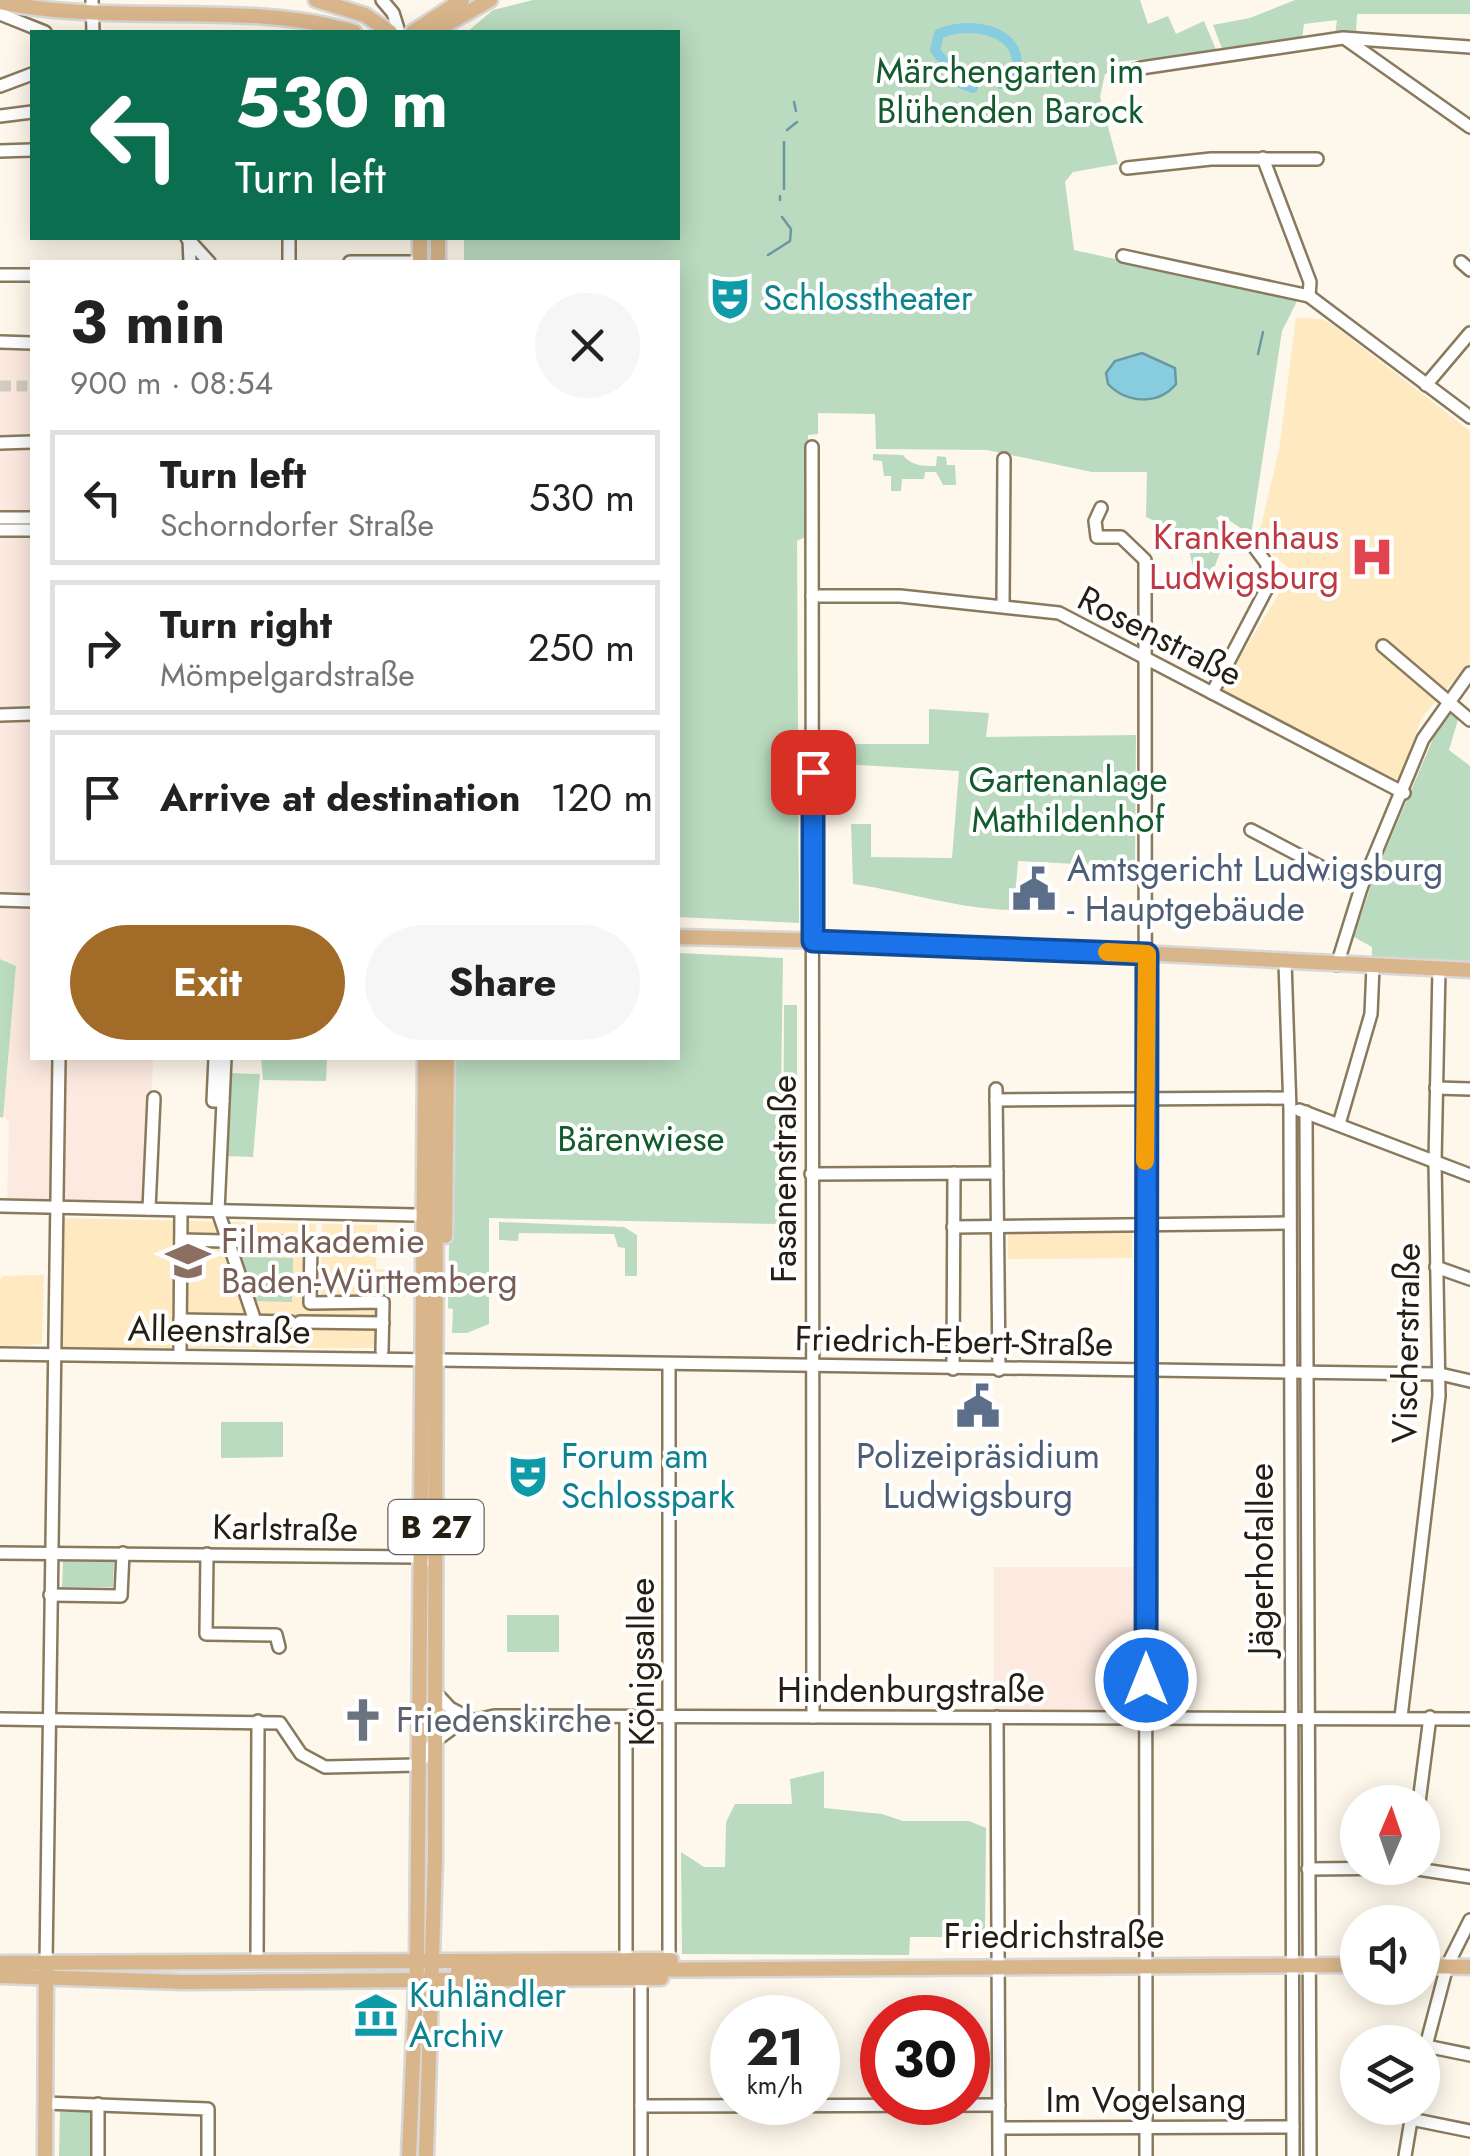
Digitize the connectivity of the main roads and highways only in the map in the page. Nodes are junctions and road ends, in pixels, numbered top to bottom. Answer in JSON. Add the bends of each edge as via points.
{"nodes":[{"id":1,"x":316,"y":0,"type":"edge"},
{"id":2,"x":490,"y":0,"type":"edge"},
{"id":3,"x":0,"y":2,"type":"edge"},
{"id":4,"x":92,"y":7,"type":"edge"},
{"id":5,"x":462,"y":7,"type":"edge"},
{"id":6,"x":348,"y":30,"type":"edge"},
{"id":7,"x":406,"y":30,"type":"edge"},
{"id":8,"x":680,"y":937,"type":"edge"},
{"id":9,"x":1470,"y":970,"type":"edge"},
{"id":10,"x":416,"y":1060,"type":"edge"},
{"id":11,"x":425,"y":1060,"type":"edge"},
{"id":12,"x":436,"y":1060,"type":"edge"},
{"id":13,"x":447,"y":1060,"type":"edge"},
{"id":14,"x":428,"y":1285,"type":"junction"},
{"id":15,"x":434,"y":1960,"type":"junction"},
{"id":16,"x":124,"y":1962,"type":"junction"},
{"id":17,"x":0,"y":1963,"type":"edge"},
{"id":18,"x":417,"y":1963,"type":"junction"},
{"id":19,"x":1340,"y":1966,"type":"edge"},
{"id":20,"x":1440,"y":1966,"type":"edge"},
{"id":21,"x":751,"y":1967,"type":"junction"},
{"id":22,"x":1470,"y":1967,"type":"edge"},
{"id":23,"x":46,"y":1970,"type":"junction"},
{"id":24,"x":458,"y":1970,"type":"tunnel mouth"},
{"id":25,"x":212,"y":1971,"type":"junction"},
{"id":26,"x":363,"y":1971,"type":"tunnel mouth"},
{"id":27,"x":0,"y":1976,"type":"edge"},
{"id":28,"x":138,"y":1979,"type":"junction"},
{"id":29,"x":432,"y":1981,"type":"junction"},
{"id":30,"x":415,"y":1982,"type":"junction"},
{"id":31,"x":44,"y":2156,"type":"edge"},
{"id":32,"x":409,"y":2156,"type":"edge"},
{"id":33,"x":426,"y":2156,"type":"edge"}],
"edges":[{"from":1,"to":7,"type":"main road"},
{"from":2,"to":5,"type":"main road"},
{"from":3,"to":4,"type":"main road"},
{"from":4,"to":6,"type":"main road","via":[[280,14]]},
{"from":5,"to":7,"type":"main road"},
{"from":8,"to":9,"type":"main road"},
{"from":10,"to":14,"type":"main road","via":[[416,1215]]},
{"from":11,"to":14,"type":"main road","number":"B 27"},
{"from":12,"to":14,"type":"main road","number":"B 27"},
{"from":13,"to":14,"type":"main road","via":[[444,1240]]},
{"from":14,"to":15,"type":"main road","number":"B 27","via":[[437,1362]]},
{"from":14,"to":18,"type":"main road","number":"B 27","via":[[420,1360]]},
{"from":15,"to":18,"type":"main road","name":"Friedrichstraße"},
{"from":15,"to":21,"type":"main road","name":"Friedrichstraße","via":[[716,1960]]},
{"from":15,"to":29,"type":"main road","number":"B 27"},
{"from":16,"to":18,"type":"main road"},
{"from":16,"to":23,"type":"main road"},
{"from":16,"to":25,"type":"main road"},
{"from":17,"to":23,"type":"main road"},
{"from":18,"to":30,"type":"main road","number":"B 27"},
{"from":19,"to":21,"type":"main road","name":"Friedrichstraße"},
{"from":20,"to":22,"type":"main road"},
{"from":21,"to":24,"type":"main road","name":"Friedrichstraße"},
{"from":21,"to":29,"type":"main road","name":"Friedrichstraße","via":[[715,1976]]},
{"from":23,"to":27,"type":"main road"},
{"from":23,"to":28,"type":"main road"},
{"from":23,"to":31,"type":"main road"},
{"from":25,"to":26,"type":"main road"},
{"from":25,"to":28,"type":"main road"},
{"from":28,"to":30,"type":"main road"},
{"from":29,"to":30,"type":"main road","name":"Friedrichstraße"},
{"from":29,"to":33,"type":"main road","number":"B 27"},
{"from":30,"to":32,"type":"main road","number":"B 27"}]}
